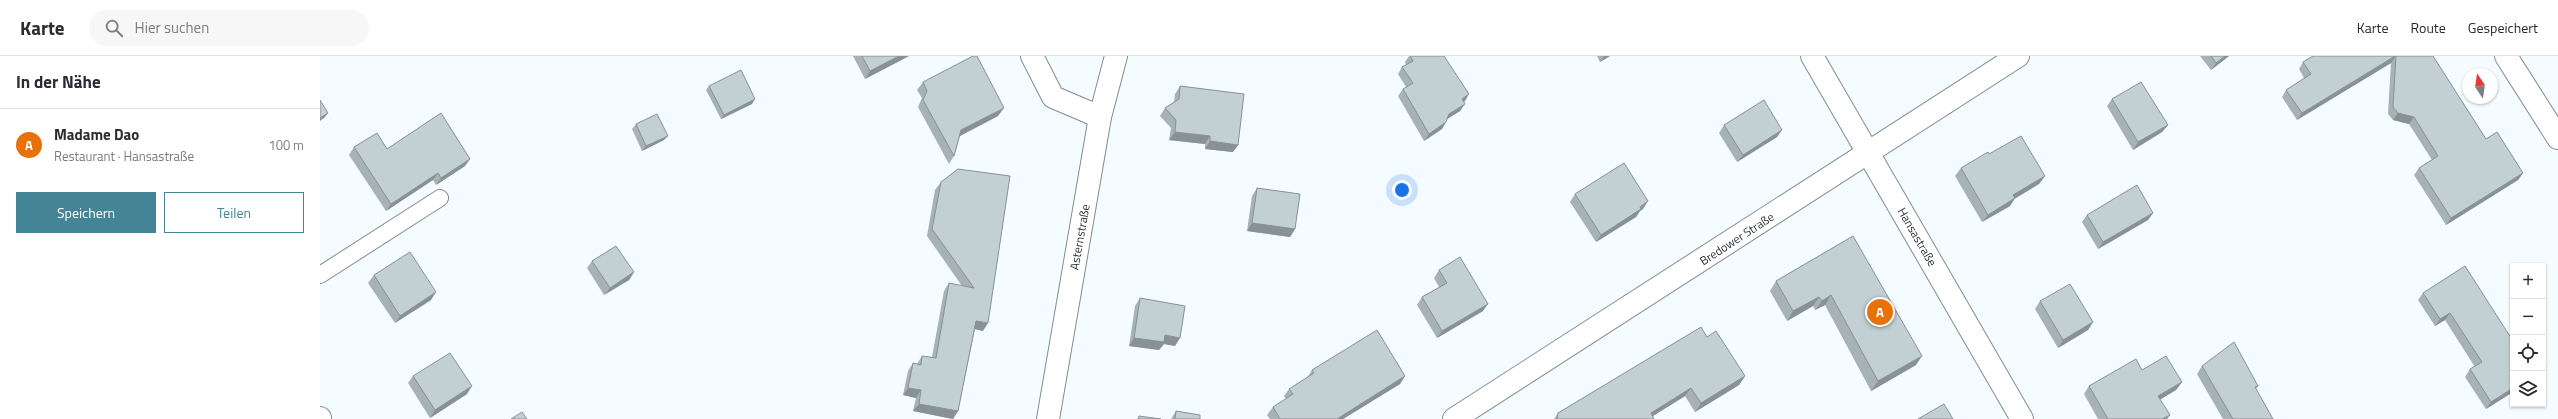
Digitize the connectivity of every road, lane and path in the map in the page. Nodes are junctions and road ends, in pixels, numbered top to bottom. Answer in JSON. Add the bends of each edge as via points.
{"nodes":[{"id":1,"x":1032,"y":56,"type":"edge"},
{"id":2,"x":1116,"y":56,"type":"edge"},
{"id":3,"x":1812,"y":56,"type":"edge"},
{"id":4,"x":2018,"y":56,"type":"edge"},
{"id":5,"x":2506,"y":56,"type":"edge"},
{"id":6,"x":1100,"y":117,"type":"junction"},
{"id":7,"x":2558,"y":138,"type":"edge"},
{"id":8,"x":1869,"y":154,"type":"junction"},
{"id":9,"x":440,"y":198,"type":"dead end"},
{"id":10,"x":320,"y":275,"type":"edge"},
{"id":11,"x":1467,"y":416,"type":"edge"},
{"id":12,"x":1048,"y":419,"type":"edge"},
{"id":13,"x":2022,"y":419,"type":"edge"}],
"edges":[{"from":1,"to":6,"type":"street","via":[[1053,98]]},
{"from":2,"to":6,"type":"street","name":"Asternstraße"},
{"from":3,"to":8,"type":"street","name":"Hansastraße"},
{"from":4,"to":8,"type":"street","name":"Bredower Straße"},
{"from":5,"to":7,"type":"street"},
{"from":6,"to":12,"type":"street","name":"Asternstraße"},
{"from":8,"to":11,"type":"street","name":"Bredower Straße"},
{"from":8,"to":13,"type":"street","name":"Hansastraße"},
{"from":9,"to":10,"type":"lane"}]}
